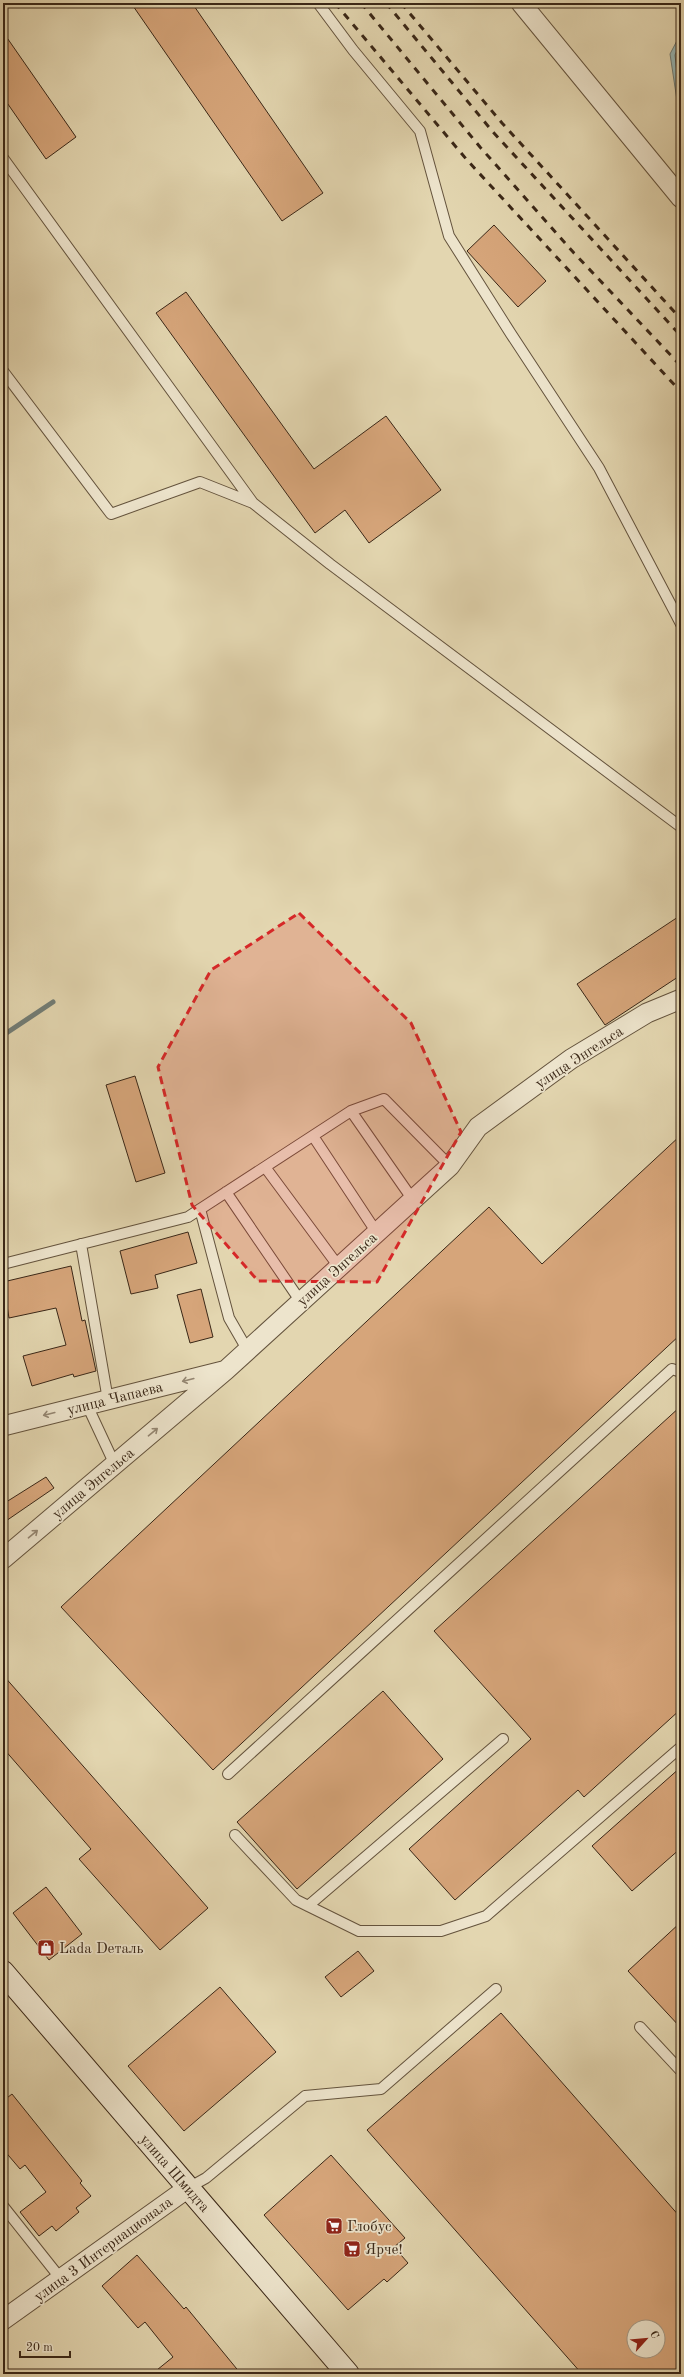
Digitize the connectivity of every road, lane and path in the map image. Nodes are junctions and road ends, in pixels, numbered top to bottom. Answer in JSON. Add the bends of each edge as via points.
{"nodes":[{"id":1,"x":318,"y":3,"type":"edge"},
{"id":2,"x":521,"y":3,"type":"edge"},
{"id":3,"x":3,"y":158,"type":"edge"},
{"id":4,"x":681,"y":198,"type":"edge"},
{"id":5,"x":3,"y":371,"type":"edge"},
{"id":6,"x":253,"y":503,"type":"junction"},
{"id":7,"x":681,"y":624,"type":"edge"},
{"id":8,"x":681,"y":827,"type":"edge"},
{"id":9,"x":681,"y":999,"type":"edge"},
{"id":10,"x":351,"y":1111,"type":"junction"},
{"id":11,"x":313,"y":1136,"type":"junction"},
{"id":12,"x":450,"y":1166,"type":"junction"},
{"id":13,"x":265,"y":1167,"type":"junction"},
{"id":14,"x":226,"y":1192,"type":"junction"},
{"id":15,"x":413,"y":1200,"type":"junction"},
{"id":16,"x":200,"y":1209,"type":"junction"},
{"id":17,"x":377,"y":1233,"type":"junction"},
{"id":18,"x":81,"y":1244,"type":"junction"},
{"id":19,"x":3,"y":1264,"type":"edge"},
{"id":20,"x":339,"y":1267,"type":"junction"},
{"id":21,"x":301,"y":1302,"type":"junction"},
{"id":22,"x":248,"y":1351,"type":"junction"},
{"id":23,"x":226,"y":1370,"type":"junction"},
{"id":24,"x":681,"y":1372,"type":"edge"},
{"id":25,"x":108,"y":1400,"type":"junction"},
{"id":26,"x":87,"y":1405,"type":"junction"},
{"id":27,"x":3,"y":1426,"type":"edge"},
{"id":28,"x":115,"y":1464,"type":"junction"},
{"id":29,"x":3,"y":1559,"type":"edge"},
{"id":30,"x":503,"y":1739,"type":"dead end"},
{"id":31,"x":681,"y":1746,"type":"edge"},
{"id":32,"x":228,"y":1774,"type":"dead end"},
{"id":33,"x":235,"y":1835,"type":"dead end"},
{"id":34,"x":308,"y":1906,"type":"junction"},
{"id":35,"x":3,"y":1972,"type":"edge"},
{"id":36,"x":496,"y":1989,"type":"dead end"},
{"id":37,"x":640,"y":2027,"type":"dead end"},
{"id":38,"x":681,"y":2071,"type":"edge"},
{"id":39,"x":188,"y":2188,"type":"junction"},
{"id":40,"x":3,"y":2206,"type":"edge"},
{"id":41,"x":61,"y":2279,"type":"junction"},
{"id":42,"x":3,"y":2320,"type":"edge"},
{"id":43,"x":348,"y":2374,"type":"edge"}],
"edges":[{"from":1,"to":7,"type":"lane","via":[[420,131],[449,236],[599,468]]},
{"from":2,"to":4,"type":"street"},
{"from":3,"to":6,"type":"lane"},
{"from":5,"to":6,"type":"lane","via":[[111,514],[200,482]]},
{"from":6,"to":8,"type":"lane","via":[[330,564]]},
{"from":9,"to":12,"type":"street","name":"улица Энгельса","via":[[647,1013],[571,1059],[478,1126]]},
{"from":10,"to":11,"type":"lane"},
{"from":10,"to":12,"type":"lane","via":[[384,1099]]},
{"from":10,"to":15,"type":"lane"},
{"from":11,"to":13,"type":"lane"},
{"from":11,"to":17,"type":"lane"},
{"from":12,"to":15,"type":"street","name":"улица Энгельса"},
{"from":13,"to":14,"type":"lane"},
{"from":13,"to":20,"type":"lane"},
{"from":14,"to":16,"type":"lane"},
{"from":14,"to":21,"type":"lane"},
{"from":15,"to":17,"type":"street","name":"улица Энгельса"},
{"from":16,"to":18,"type":"lane","via":[[188,1217]]},
{"from":16,"to":22,"type":"lane","via":[[229,1318]]},
{"from":17,"to":20,"type":"street","name":"улица Энгельса"},
{"from":18,"to":19,"type":"lane"},
{"from":18,"to":25,"type":"lane"},
{"from":20,"to":21,"type":"street","name":"улица Энгельса"},
{"from":21,"to":22,"type":"street","name":"улица Энгельса"},
{"from":22,"to":23,"type":"street","name":"улица Энгельса"},
{"from":23,"to":25,"type":"street","name":"улица Чапаева","one_way":true},
{"from":28,"to":23,"type":"street","name":"улица Энгельса","one_way":true},
{"from":24,"to":32,"type":"lane","via":[[672,1369]]},
{"from":25,"to":26,"type":"street","name":"улица Чапаева"},
{"from":26,"to":27,"type":"street","name":"улица Чапаева","one_way":true},
{"from":26,"to":28,"type":"lane"},
{"from":29,"to":28,"type":"street","name":"улица Энгельса","one_way":true},
{"from":30,"to":34,"type":"lane"},
{"from":31,"to":34,"type":"lane","via":[[486,1916],[441,1931],[359,1931]]},
{"from":33,"to":34,"type":"lane","via":[[296,1900]]},
{"from":35,"to":39,"type":"main road","name":"улица Шмидта"},
{"from":36,"to":39,"type":"lane","name":"улица 3 Интернационала","via":[[381,2089],[305,2096],[206,2178]]},
{"from":37,"to":38,"type":"lane"},
{"from":39,"to":41,"type":"street","name":"улица 3 Интернационала"},
{"from":39,"to":43,"type":"main road","name":"улица Шмидта"},
{"from":40,"to":41,"type":"lane"},
{"from":41,"to":42,"type":"street","name":"улица 3 Интернационала"}]}
